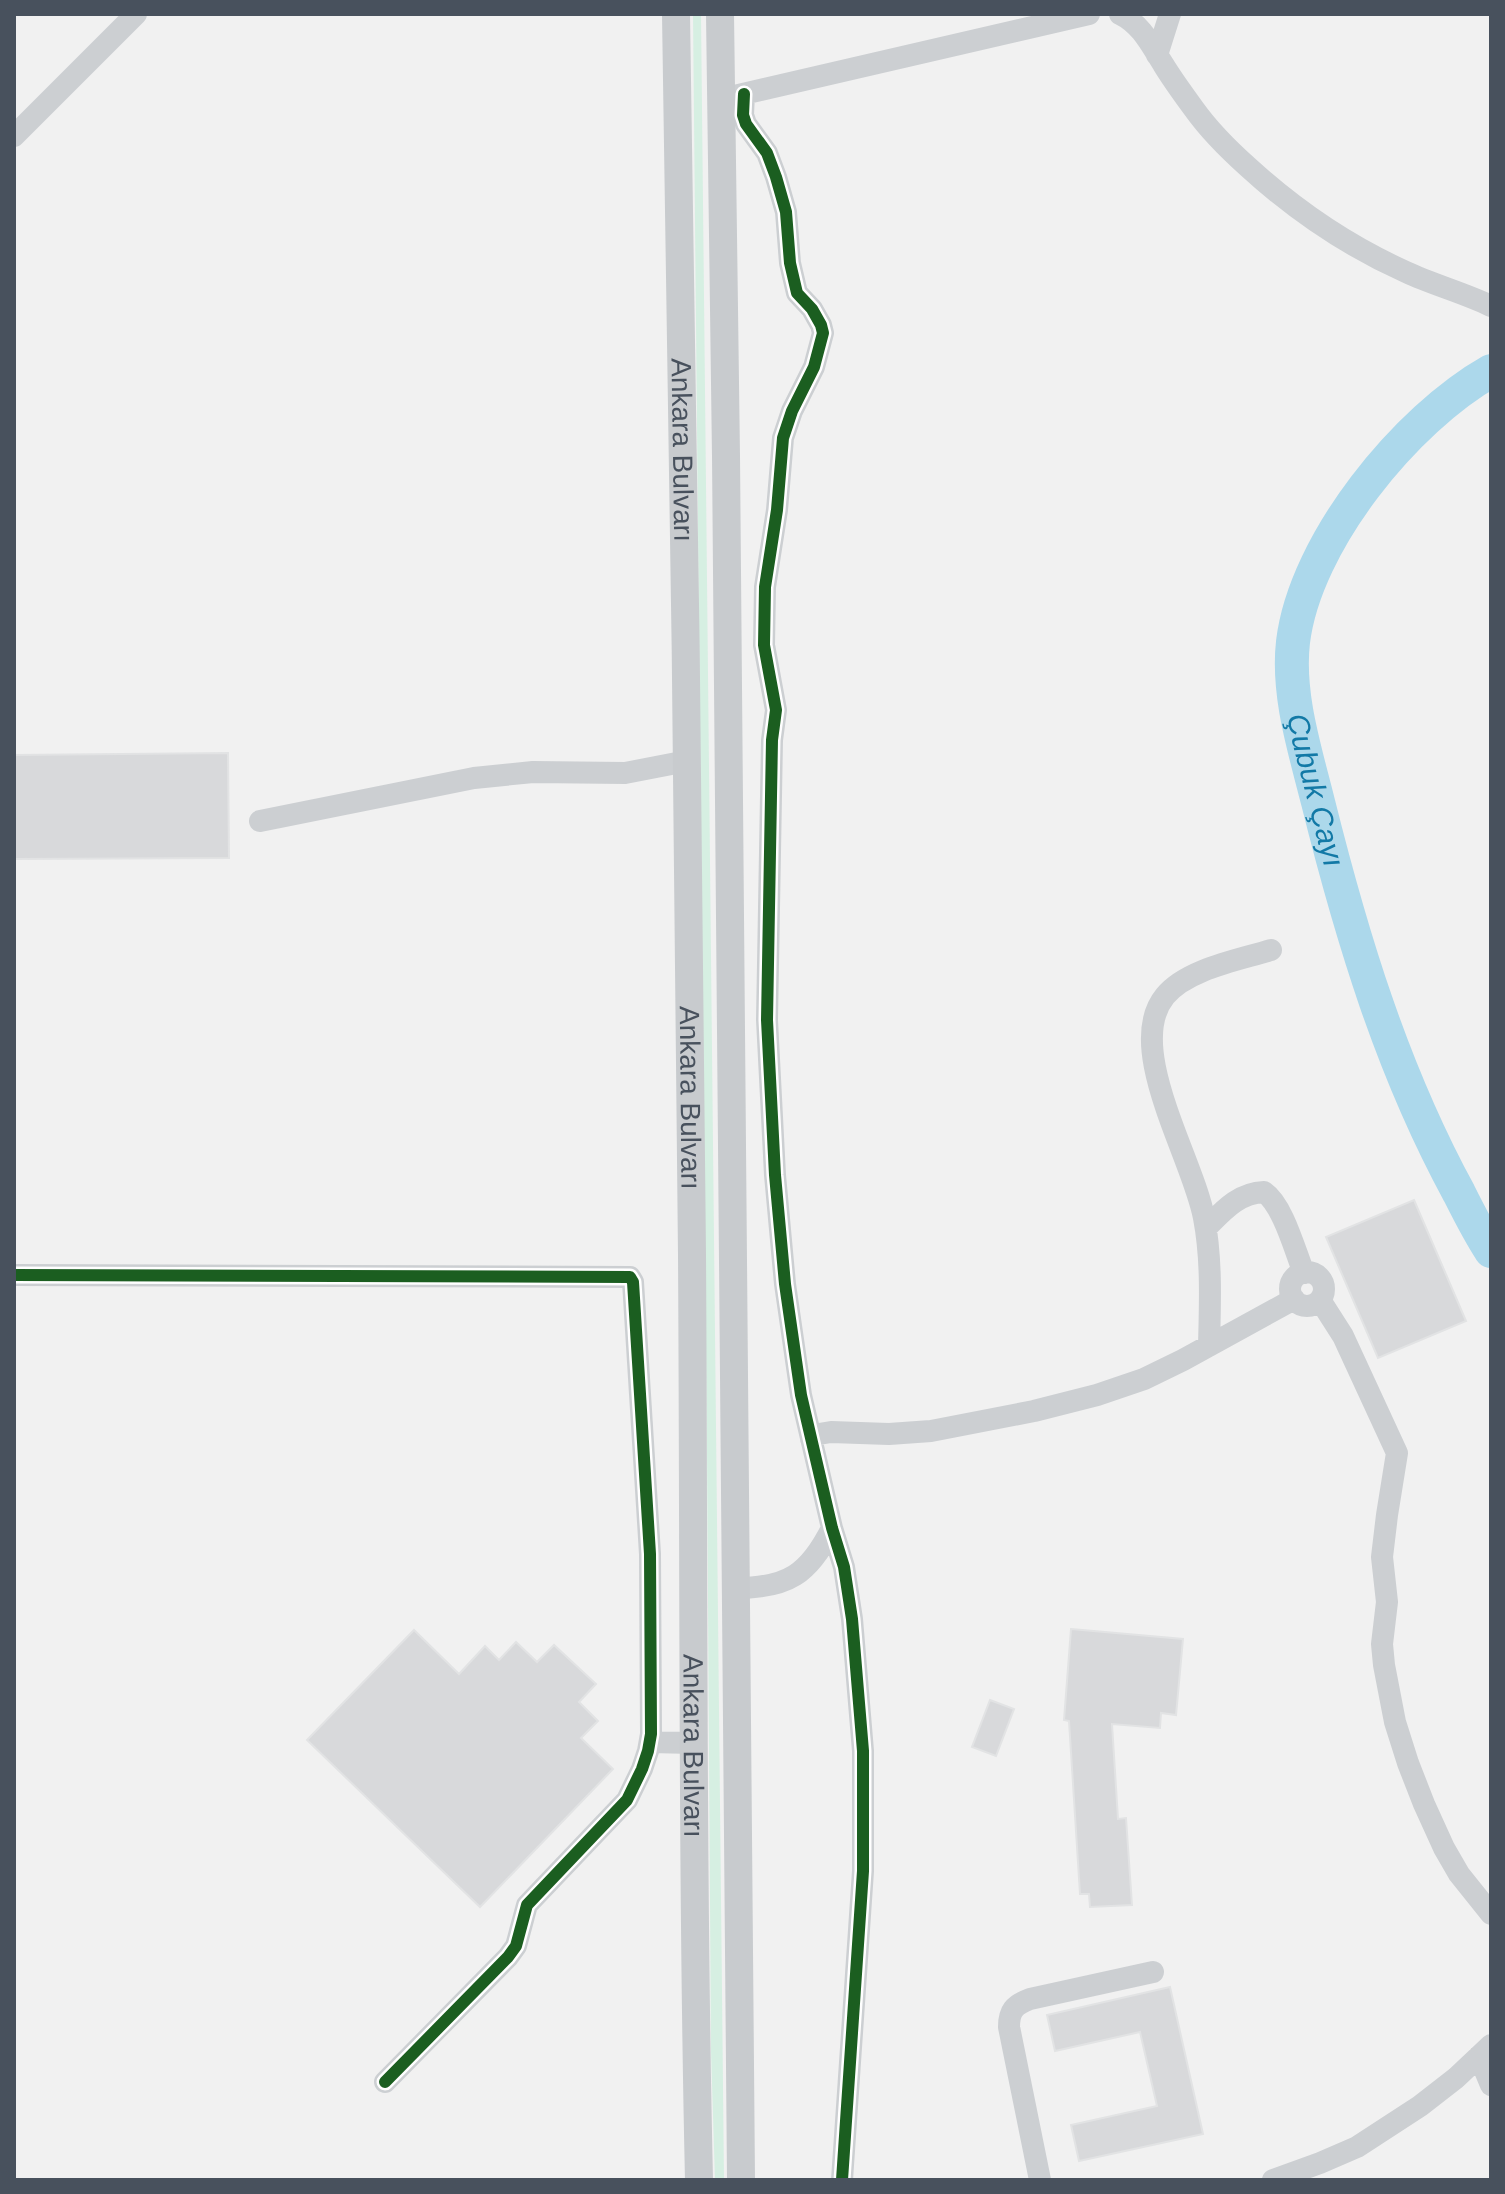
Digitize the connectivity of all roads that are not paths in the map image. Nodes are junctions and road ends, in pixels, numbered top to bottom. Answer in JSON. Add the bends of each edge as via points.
{"nodes":[{"id":1,"x":136,"y":14,"type":"edge"},
{"id":2,"x":676,"y":14,"type":"edge"},
{"id":3,"x":720,"y":14,"type":"edge"},
{"id":4,"x":1089,"y":14,"type":"edge"},
{"id":5,"x":1120,"y":14,"type":"edge"},
{"id":6,"x":1170,"y":14,"type":"edge"},
{"id":7,"x":1157,"y":55,"type":"junction"},
{"id":8,"x":732,"y":96,"type":"junction"},
{"id":9,"x":14,"y":136,"type":"edge"},
{"id":10,"x":1491,"y":306,"type":"edge"},
{"id":11,"x":687,"y":761,"type":"junction"},
{"id":12,"x":260,"y":821,"type":"dead end"},
{"id":13,"x":1271,"y":950,"type":"dead end"},
{"id":14,"x":1206,"y":1228,"type":"junction"},
{"id":15,"x":1304,"y":1273,"type":"junction"},
{"id":16,"x":14,"y":1275,"type":"edge"},
{"id":17,"x":1294,"y":1299,"type":"junction"},
{"id":18,"x":1320,"y":1300,"type":"junction"},
{"id":19,"x":1209,"y":1346,"type":"junction"},
{"id":20,"x":811,"y":1439,"type":"junction"},
{"id":21,"x":832,"y":1528,"type":"junction"},
{"id":22,"x":736,"y":1588,"type":"junction"},
{"id":23,"x":650,"y":1742,"type":"junction"},
{"id":24,"x":693,"y":1743,"type":"junction"},
{"id":25,"x":1491,"y":1914,"type":"edge"},
{"id":26,"x":1153,"y":1972,"type":"dead end"},
{"id":27,"x":1485,"y":2051,"type":"edge"},
{"id":28,"x":385,"y":2082,"type":"dead end"},
{"id":29,"x":1491,"y":2085,"type":"edge"},
{"id":30,"x":699,"y":2180,"type":"edge"},
{"id":31,"x":741,"y":2180,"type":"edge"},
{"id":32,"x":842,"y":2180,"type":"edge"},
{"id":33,"x":1040,"y":2180,"type":"edge"},
{"id":34,"x":1273,"y":2180,"type":"edge"}],
"edges":[{"from":1,"to":9,"type":"street"},
{"from":2,"to":11,"type":"main road","name":"Ankara Bulvarı"},
{"from":3,"to":8,"type":"main road","name":"Ankara Bulvarı"},
{"from":4,"to":8,"type":"street"},
{"from":5,"to":7,"type":"street","via":[[1134,22]]},
{"from":6,"to":7,"type":"street"},
{"from":7,"to":10,"type":"street","via":[[1197,113],[1288,202],[1380,260]]},
{"from":8,"to":20,"type":"street","via":[[767,153],[786,212],[797,293],[823,333],[783,438],[764,630],[776,710],[769,1073],[785,1284]]},
{"from":8,"to":22,"type":"main road","name":"Ankara Bulvarı"},
{"from":11,"to":12,"type":"street","via":[[625,773],[533,772],[474,778]]},
{"from":11,"to":24,"type":"main road","name":"Ankara Bulvarı"},
{"from":13,"to":14,"type":"street","via":[[1187,978],[1163,997],[1155,1014],[1150,1044],[1157,1078]]},
{"from":14,"to":15,"type":"street","via":[[1239,1198],[1264,1192],[1278,1208]]},
{"from":14,"to":19,"type":"street"},
{"from":15,"to":17,"type":"street","via":[[1291,1285]]},
{"from":15,"to":18,"type":"street","via":[[1321,1279]]},
{"from":16,"to":23,"type":"street","via":[[630,1277],[650,1554]]},
{"from":17,"to":18,"type":"street","via":[[1307,1306]]},
{"from":17,"to":19,"type":"street"},
{"from":18,"to":25,"type":"street","via":[[1343,1336],[1397,1453],[1382,1557],[1387,1602],[1382,1644],[1395,1722],[1444,1848]]},
{"from":19,"to":20,"type":"street","via":[[1144,1379],[1034,1411],[931,1431],[831,1432]]},
{"from":20,"to":21,"type":"street"},
{"from":21,"to":22,"type":"street","via":[[802,1572],[776,1584]]},
{"from":21,"to":32,"type":"street","via":[[852,1619],[863,1751],[863,1871]]},
{"from":22,"to":31,"type":"main road","name":"Ankara Bulvarı"},
{"from":23,"to":24,"type":"street"},
{"from":23,"to":28,"type":"street","via":[[627,1800],[527,1905],[508,1957]]},
{"from":24,"to":30,"type":"main road","name":"Ankara Bulvarı"},
{"from":26,"to":33,"type":"street","via":[[1030,1999],[1012,2010],[1009,2027]]},
{"from":27,"to":29,"type":"street"},
{"from":27,"to":34,"type":"street","via":[[1420,2106],[1357,2147]]}]}
